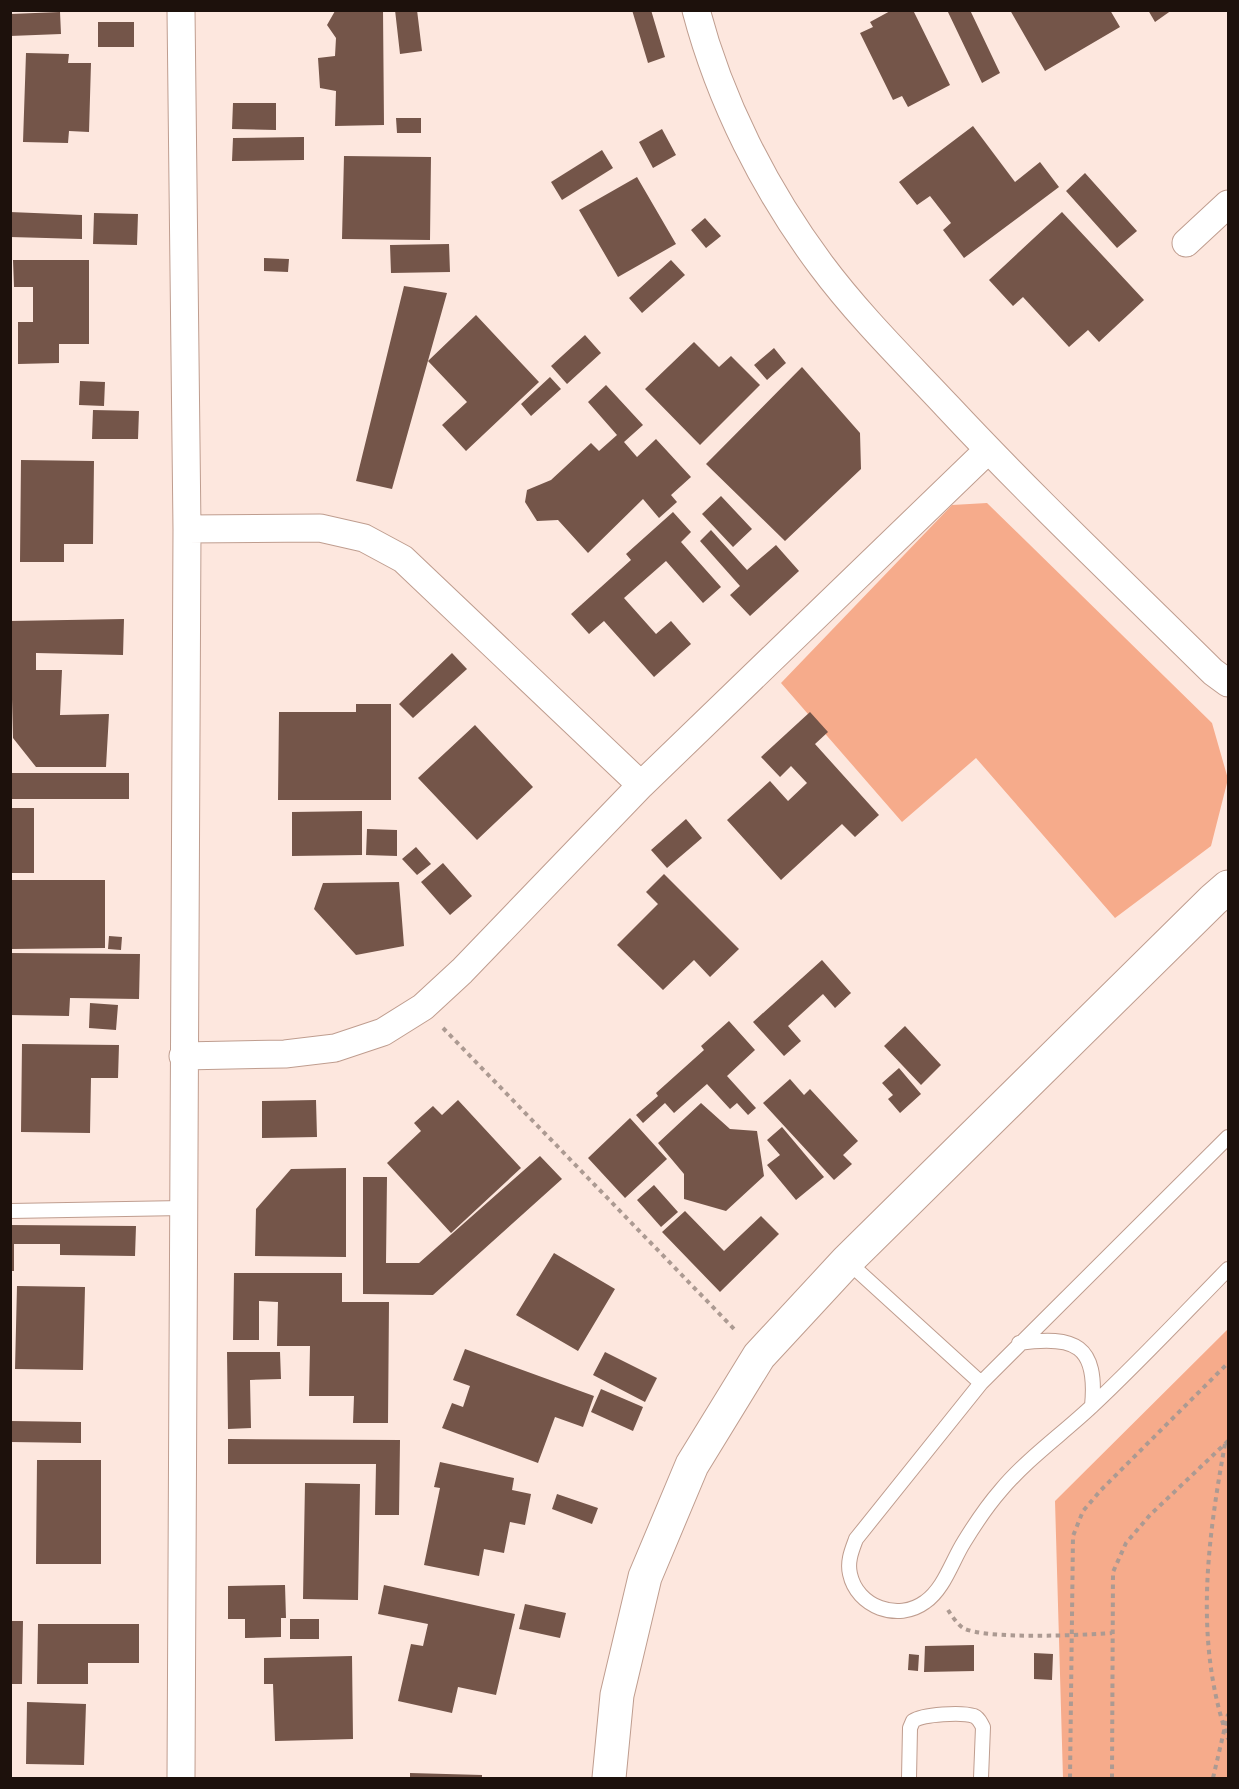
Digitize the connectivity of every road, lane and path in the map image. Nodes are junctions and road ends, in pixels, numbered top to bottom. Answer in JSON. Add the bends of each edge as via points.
{"nodes":[{"id":1,"x":181,"y":10,"type":"edge"},
{"id":2,"x":696,"y":10,"type":"edge"},
{"id":3,"x":1228,"y":204,"type":"edge"},
{"id":4,"x":1186,"y":243,"type":"dead end"},
{"id":5,"x":988,"y":450,"type":"junction"},
{"id":6,"x":187,"y":529,"type":"junction"},
{"id":7,"x":1221,"y":678,"type":"edge"},
{"id":8,"x":1228,"y":696,"type":"edge"},
{"id":9,"x":641,"y":784,"type":"junction"},
{"id":10,"x":1223,"y":887,"type":"edge"},
{"id":11,"x":423,"y":1007,"type":"junction"},
{"id":12,"x":183,"y":1056,"type":"junction"},
{"id":13,"x":1228,"y":1137,"type":"edge"},
{"id":14,"x":183,"y":1208,"type":"junction"},
{"id":15,"x":10,"y":1210,"type":"edge"},
{"id":16,"x":848,"y":1261,"type":"junction"},
{"id":17,"x":1228,"y":1269,"type":"edge"},
{"id":18,"x":1019,"y":1343,"type":"junction"},
{"id":19,"x":759,"y":1356,"type":"junction"},
{"id":20,"x":1228,"y":1364,"type":"edge"},
{"id":21,"x":981,"y":1383,"type":"junction"},
{"id":22,"x":1092,"y":1406,"type":"junction"},
{"id":23,"x":1227,"y":1443,"type":"edge"},
{"id":24,"x":935,"y":1593,"type":"junction"},
{"id":25,"x":1112,"y":1633,"type":"junction"},
{"id":26,"x":1070,"y":1636,"type":"junction"},
{"id":27,"x":1228,"y":1714,"type":"edge"},
{"id":28,"x":1224,"y":1726,"type":"junction"},
{"id":29,"x":1228,"y":1739,"type":"edge"},
{"id":30,"x":181,"y":1779,"type":"edge"},
{"id":31,"x":609,"y":1779,"type":"edge"},
{"id":32,"x":909,"y":1779,"type":"edge"},
{"id":33,"x":981,"y":1779,"type":"edge"},
{"id":34,"x":1070,"y":1779,"type":"edge"},
{"id":35,"x":1112,"y":1779,"type":"edge"},
{"id":36,"x":1214,"y":1779,"type":"edge"}],
"edges":[{"from":1,"to":6,"type":"street"},
{"from":2,"to":5,"type":"street","via":[[733,116],[773,193],[815,256],[877,331]]},
{"from":3,"to":4,"type":"street"},
{"from":5,"to":7,"type":"street"},
{"from":5,"to":9,"type":"street"},
{"from":6,"to":9,"type":"street","via":[[320,528],[364,538],[403,559]]},
{"from":6,"to":12,"type":"street"},
{"from":7,"to":8,"type":"street"},
{"from":9,"to":11,"type":"street"},
{"from":10,"to":16,"type":"street"},
{"from":11,"to":12,"type":"street","via":[[383,1032],[335,1048],[285,1054]]},
{"from":11,"to":19,"type":"path"},
{"from":12,"to":14,"type":"street"},
{"from":13,"to":18,"type":"lane"},
{"from":14,"to":15,"type":"lane"},
{"from":14,"to":30,"type":"street"},
{"from":16,"to":19,"type":"street"},
{"from":16,"to":21,"type":"lane"},
{"from":17,"to":22,"type":"lane"},
{"from":18,"to":21,"type":"lane"},
{"from":18,"to":22,"type":"lane","via":[[1062,1340],[1080,1349],[1092,1365]]},
{"from":19,"to":31,"type":"street","via":[[692,1465],[645,1577],[617,1695]]},
{"from":20,"to":26,"type":"path","via":[[1083,1511],[1073,1536]]},
{"from":21,"to":24,"type":"lane","via":[[867,1523],[850,1556],[850,1574],[857,1591],[881,1609],[910,1610]]},
{"from":22,"to":24,"type":"lane","via":[[1001,1489],[965,1540]]},
{"from":23,"to":25,"type":"path","via":[[1150,1515],[1126,1543],[1113,1572]]},
{"from":23,"to":28,"type":"path","via":[[1213,1509],[1205,1576],[1207,1645]]},
{"from":24,"to":26,"type":"path","via":[[962,1627],[978,1633]]},
{"from":25,"to":26,"type":"path"},
{"from":25,"to":35,"type":"path"},
{"from":26,"to":34,"type":"path"},
{"from":27,"to":28,"type":"path"},
{"from":28,"to":29,"type":"path"},
{"from":28,"to":36,"type":"path"},
{"from":32,"to":33,"type":"lane","via":[[910,1728],[913,1721],[927,1715],[972,1716],[979,1720],[983,1727]]}]}
